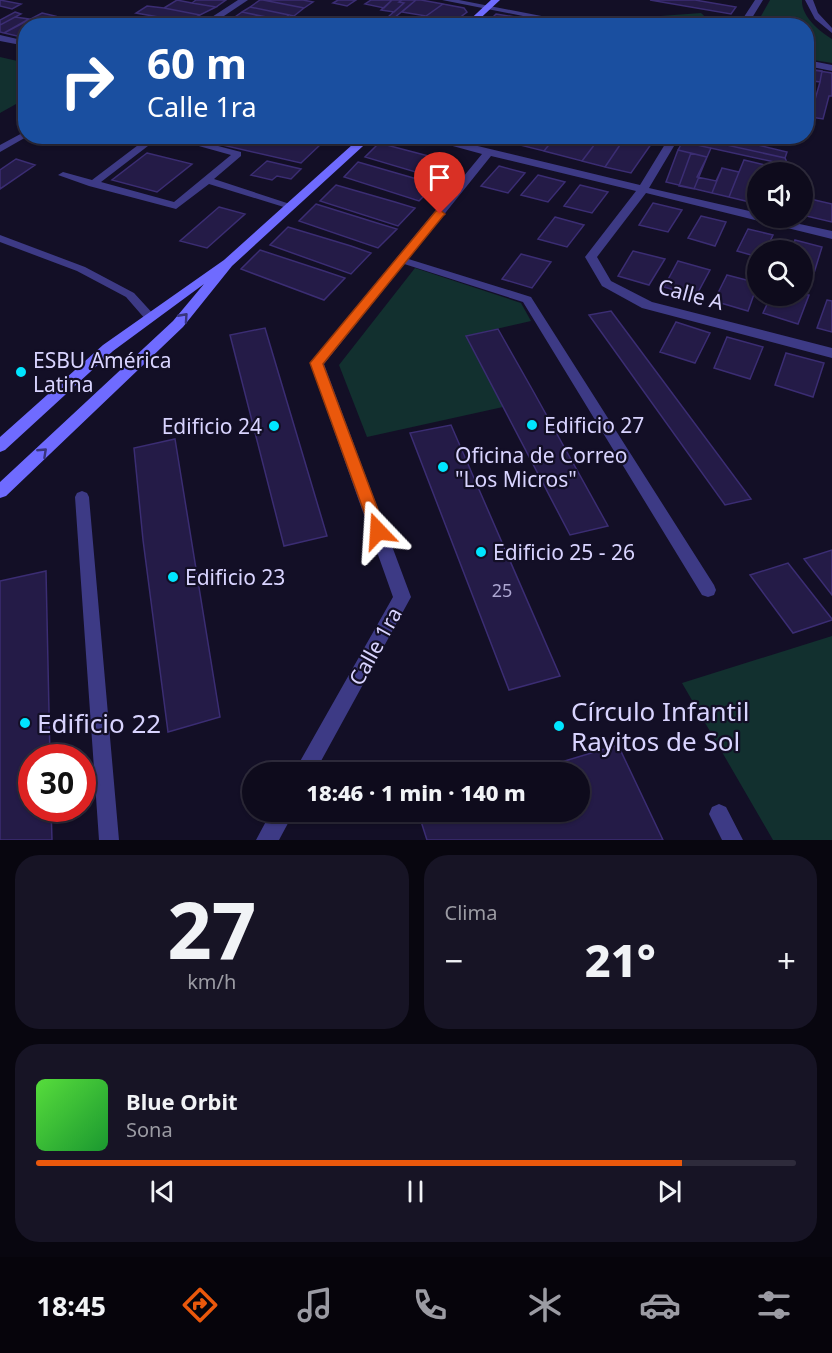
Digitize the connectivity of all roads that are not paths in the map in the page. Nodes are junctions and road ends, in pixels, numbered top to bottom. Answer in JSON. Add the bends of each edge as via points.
{"nodes":[{"id":1,"x":244,"y":0,"type":"edge"},
{"id":2,"x":446,"y":0,"type":"edge"},
{"id":3,"x":496,"y":0,"type":"edge"},
{"id":4,"x":759,"y":0,"type":"edge"},
{"id":5,"x":809,"y":0,"type":"edge"},
{"id":6,"x":488,"y":8,"type":"junction"},
{"id":7,"x":215,"y":18,"type":"edge"},
{"id":8,"x":476,"y":18,"type":"edge"},
{"id":9,"x":544,"y":18,"type":"edge"},
{"id":10,"x":747,"y":18,"type":"edge"},
{"id":11,"x":832,"y":31,"type":"edge"},
{"id":12,"x":0,"y":38,"type":"edge"},
{"id":13,"x":18,"y":42,"type":"edge"},
{"id":14,"x":814,"y":64,"type":"edge"},
{"id":15,"x":832,"y":68,"type":"edge"},
{"id":16,"x":18,"y":139,"type":"edge"},
{"id":17,"x":146,"y":144,"type":"edge"},
{"id":18,"x":199,"y":144,"type":"edge"},
{"id":19,"x":360,"y":144,"type":"edge"},
{"id":20,"x":455,"y":144,"type":"edge"},
{"id":21,"x":670,"y":144,"type":"edge"},
{"id":22,"x":0,"y":150,"type":"edge"},
{"id":23,"x":489,"y":152,"type":"junction"},
{"id":24,"x":63,"y":175,"type":"dead end"},
{"id":25,"x":207,"y":180,"type":"junction"},
{"id":26,"x":93,"y":184,"type":"junction"},
{"id":27,"x":643,"y":190,"type":"junction"},
{"id":28,"x":291,"y":206,"type":"junction"},
{"id":29,"x":747,"y":214,"type":"edge"},
{"id":30,"x":803,"y":228,"type":"edge"},
{"id":31,"x":832,"y":235,"type":"edge"},
{"id":32,"x":0,"y":238,"type":"edge"},
{"id":33,"x":402,"y":260,"type":"junction"},
{"id":34,"x":228,"y":263,"type":"junction"},
{"id":35,"x":150,"y":317,"type":"junction"},
{"id":36,"x":832,"y":353,"type":"edge"},
{"id":37,"x":0,"y":446,"type":"edge"},
{"id":38,"x":0,"y":492,"type":"edge"},
{"id":39,"x":82,"y":497,"type":"dead end"},
{"id":40,"x":708,"y":590,"type":"dead end"},
{"id":41,"x":310,"y":762,"type":"edge"},
{"id":42,"x":719,"y":814,"type":"dead end"},
{"id":43,"x":277,"y":822,"type":"edge"},
{"id":44,"x":109,"y":840,"type":"edge"},
{"id":45,"x":267,"y":840,"type":"edge"},
{"id":46,"x":733,"y":840,"type":"edge"}],
"edges":[{"from":1,"to":7,"type":"street"},
{"from":2,"to":6,"type":"street"},
{"from":3,"to":6,"type":"main road"},
{"from":4,"to":10,"type":"street"},
{"from":5,"to":11,"type":"lane","via":[[814,13]]},
{"from":6,"to":8,"type":"main road"},
{"from":6,"to":9,"type":"street"},
{"from":12,"to":13,"type":"street"},
{"from":14,"to":15,"type":"street"},
{"from":16,"to":22,"type":"lane"},
{"from":17,"to":26,"type":"lane"},
{"from":18,"to":25,"type":"lane","via":[[238,154]]},
{"from":19,"to":28,"type":"main road"},
{"from":20,"to":23,"type":"street"},
{"from":21,"to":27,"type":"street"},
{"from":23,"to":27,"type":"street"},
{"from":23,"to":33,"type":"street","name":"Calle 1ra"},
{"from":24,"to":26,"type":"lane"},
{"from":25,"to":26,"type":"lane","via":[[176,206]]},
{"from":25,"to":28,"type":"lane"},
{"from":27,"to":29,"type":"street"},
{"from":27,"to":36,"type":"street","name":"Calle A","via":[[591,257],[606,284],[647,305]]},
{"from":28,"to":34,"type":"main road"},
{"from":30,"to":31,"type":"street"},
{"from":32,"to":35,"type":"lane","via":[[81,269],[130,295]]},
{"from":33,"to":40,"type":"lane","via":[[526,300]]},
{"from":33,"to":41,"type":"street","name":"Calle 1ra","via":[[317,363],[402,597]]},
{"from":34,"to":35,"type":"main road"},
{"from":38,"to":34,"type":"main road","one_way":true,"via":[[178,324]]},
{"from":35,"to":37,"type":"main road","via":[[108,348]]},
{"from":39,"to":44,"type":"lane"},
{"from":42,"to":46,"type":"lane"},
{"from":43,"to":45,"type":"street"}]}
